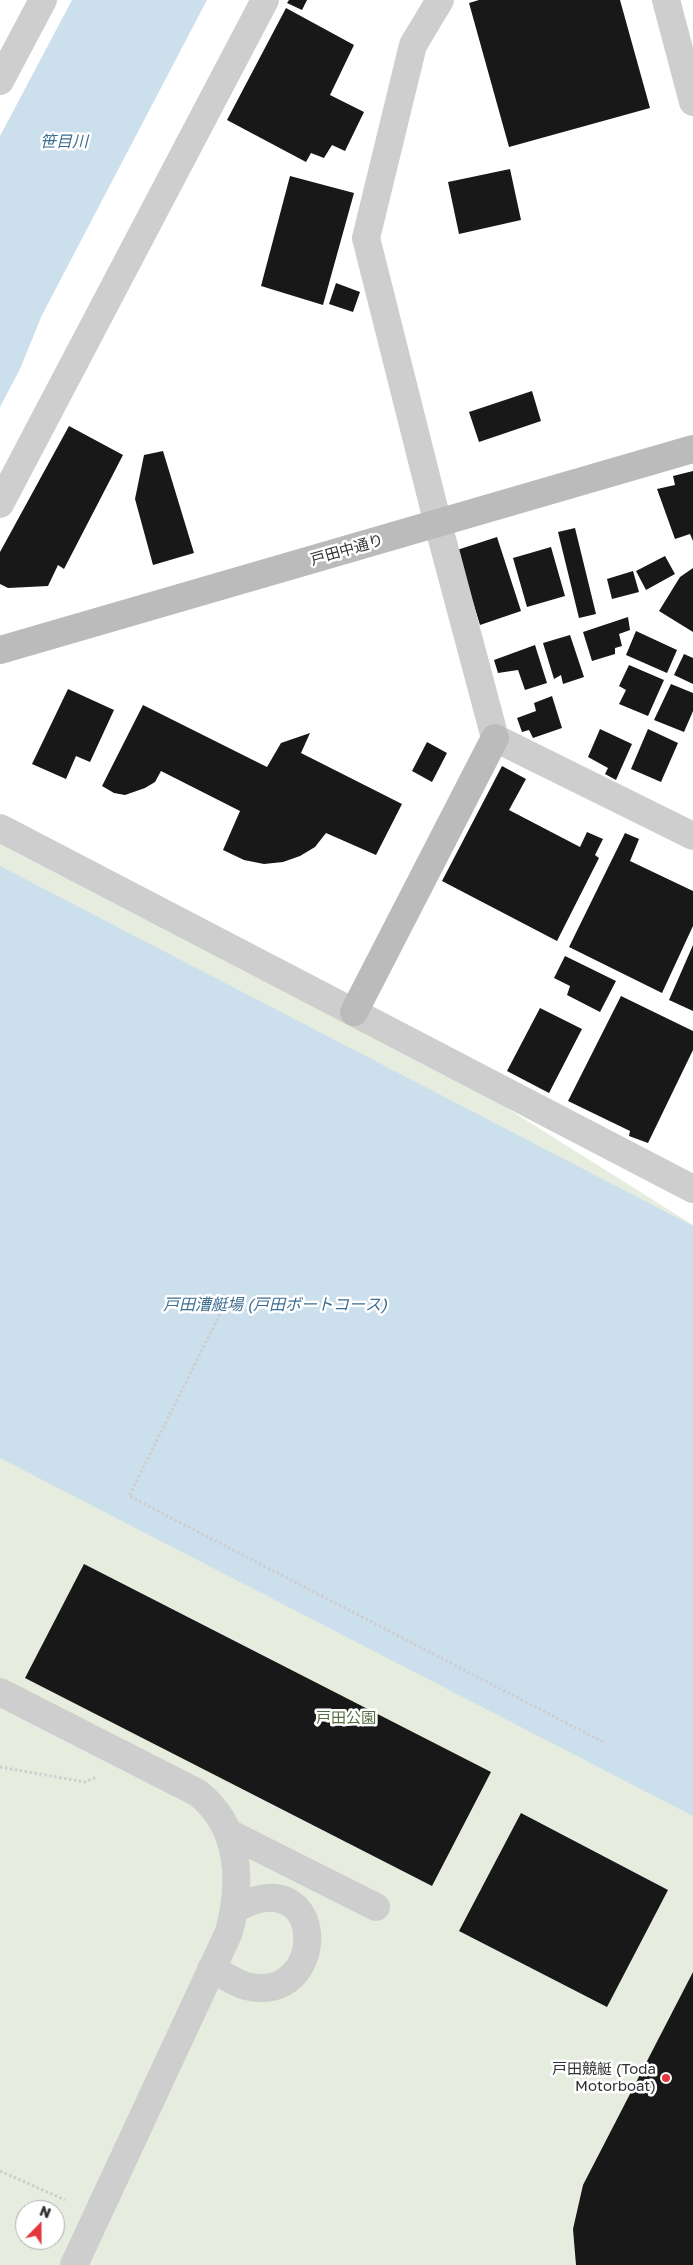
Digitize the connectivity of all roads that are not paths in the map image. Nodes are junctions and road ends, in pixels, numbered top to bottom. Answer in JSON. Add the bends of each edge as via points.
{"nodes":[{"id":1,"x":43,"y":0,"type":"edge"},
{"id":2,"x":265,"y":0,"type":"edge"},
{"id":3,"x":440,"y":0,"type":"edge"},
{"id":4,"x":666,"y":0,"type":"edge"},
{"id":5,"x":0,"y":81,"type":"edge"},
{"id":6,"x":693,"y":102,"type":"edge"},
{"id":7,"x":693,"y":449,"type":"edge"},
{"id":8,"x":0,"y":504,"type":"edge"},
{"id":9,"x":438,"y":524,"type":"junction"},
{"id":10,"x":0,"y":650,"type":"edge"},
{"id":11,"x":495,"y":738,"type":"junction"},
{"id":12,"x":0,"y":828,"type":"edge"},
{"id":13,"x":693,"y":836,"type":"edge"},
{"id":14,"x":354,"y":1012,"type":"junction"},
{"id":15,"x":693,"y":1189,"type":"edge"},
{"id":16,"x":0,"y":1692,"type":"edge"},
{"id":17,"x":229,"y":1833,"type":"junction"},
{"id":18,"x":376,"y":1907,"type":"dead end"},
{"id":19,"x":235,"y":1909,"type":"junction"},
{"id":20,"x":212,"y":1969,"type":"junction"},
{"id":21,"x":74,"y":2265,"type":"edge"}],
"edges":[{"from":1,"to":5,"type":"street"},
{"from":2,"to":8,"type":"street"},
{"from":3,"to":9,"type":"street","via":[[413,45],[366,238]]},
{"from":4,"to":6,"type":"street"},
{"from":7,"to":9,"type":"street","name":"戸田中通り"},
{"from":9,"to":10,"type":"street","name":"戸田中通り"},
{"from":9,"to":11,"type":"street"},
{"from":11,"to":13,"type":"street"},
{"from":11,"to":14,"type":"street"},
{"from":12,"to":14,"type":"street"},
{"from":14,"to":15,"type":"street"},
{"from":16,"to":17,"type":"street","via":[[198,1793],[212,1804]]},
{"from":17,"to":18,"type":"street"},
{"from":17,"to":19,"type":"street","via":[[236,1870]]},
{"from":19,"to":20,"type":"street","via":[[229,1932]]},
{"from":19,"to":20,"type":"street","via":[[247,1903],[274,1898],[288,1902],[305,1920],[309,1934],[308,1949],[300,1967],[277,1984],[246,1986]]},
{"from":20,"to":21,"type":"street"}]}
